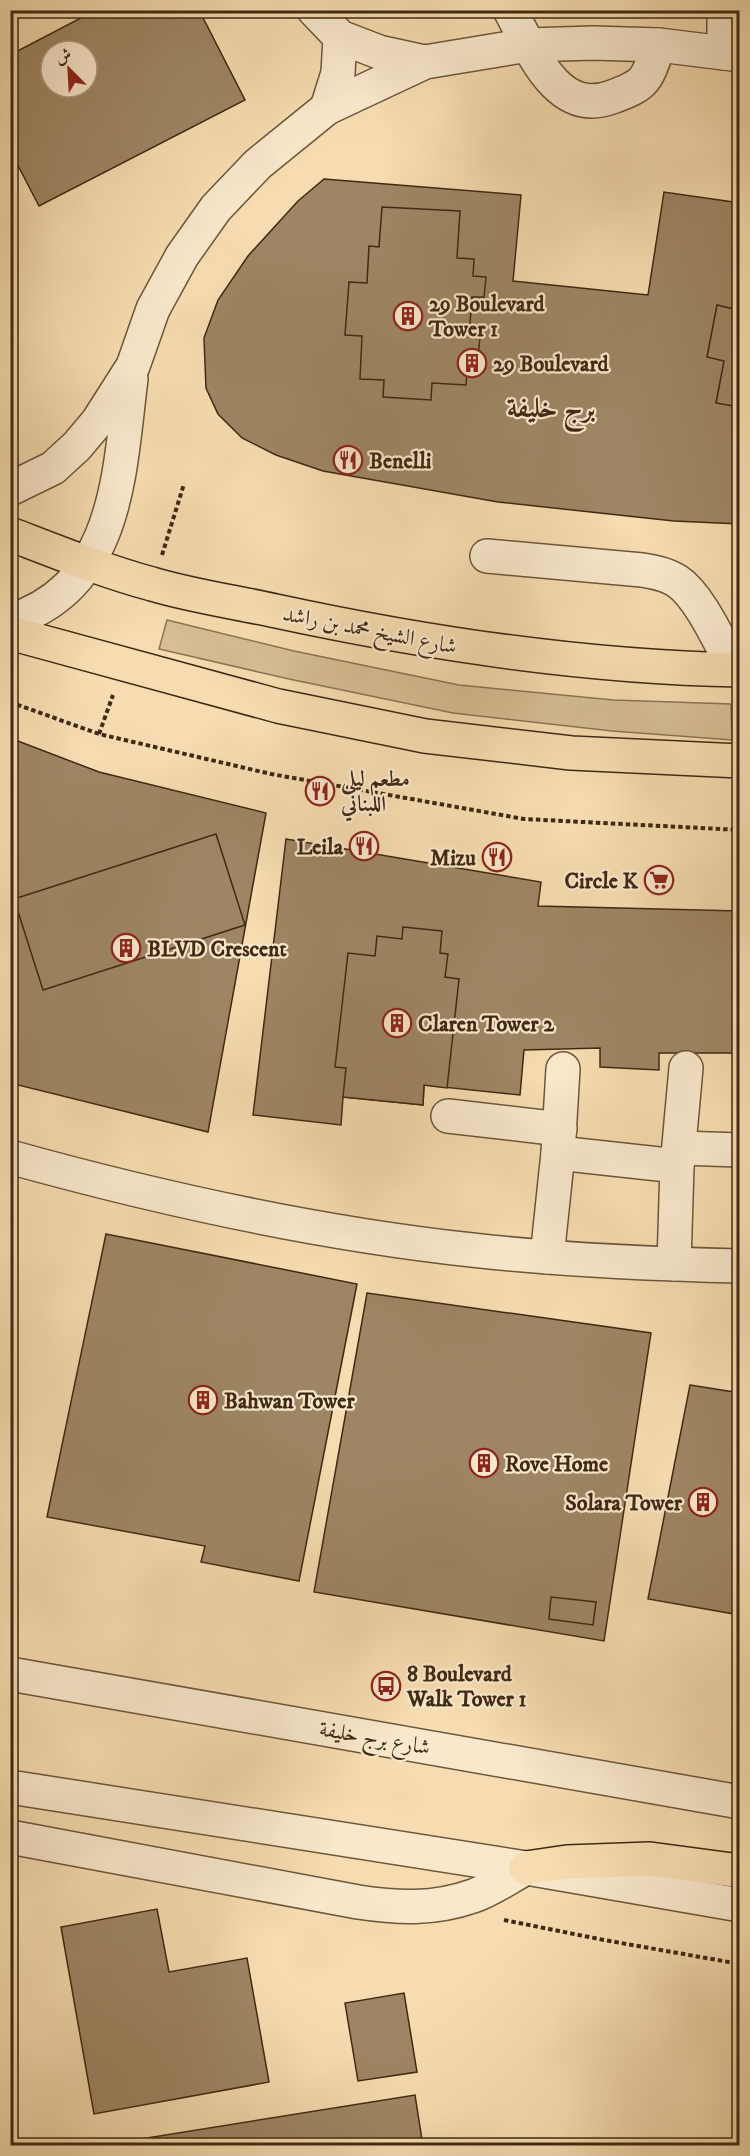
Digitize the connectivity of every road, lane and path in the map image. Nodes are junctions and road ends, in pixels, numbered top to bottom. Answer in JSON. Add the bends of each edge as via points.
{"nodes":[{"id":1,"x":314,"y":10,"type":"edge"},
{"id":2,"x":510,"y":10,"type":"edge"},
{"id":3,"x":725,"y":11,"type":"edge"},
{"id":4,"x":340,"y":37,"type":"junction"},
{"id":5,"x":528,"y":45,"type":"junction"},
{"id":6,"x":659,"y":45,"type":"junction"},
{"id":7,"x":732,"y":54,"type":"edge"},
{"id":8,"x":425,"y":62,"type":"junction"},
{"id":9,"x":327,"y":108,"type":"junction"},
{"id":10,"x":133,"y":366,"type":"junction"},
{"id":11,"x":184,"y":484,"type":"dead end"},
{"id":12,"x":10,"y":489,"type":"edge"},
{"id":13,"x":10,"y":534,"type":"edge"},
{"id":14,"x":487,"y":556,"type":"dead end"},
{"id":15,"x":88,"y":564,"type":"junction"},
{"id":16,"x":153,"y":585,"type":"junction"},
{"id":17,"x":10,"y":621,"type":"edge"},
{"id":18,"x":10,"y":633,"type":"edge"},
{"id":19,"x":124,"y":665,"type":"junction"},
{"id":20,"x":737,"y":670,"type":"edge"},
{"id":21,"x":10,"y":702,"type":"edge"},
{"id":22,"x":99,"y":734,"type":"junction"},
{"id":23,"x":740,"y":761,"type":"edge"},
{"id":24,"x":740,"y":830,"type":"edge"},
{"id":25,"x":686,"y":1068,"type":"dead end"},
{"id":26,"x":562,"y":1069,"type":"dead end"},
{"id":27,"x":448,"y":1116,"type":"dead end"},
{"id":28,"x":559,"y":1141,"type":"junction"},
{"id":29,"x":740,"y":1150,"type":"edge"},
{"id":30,"x":10,"y":1157,"type":"edge"},
{"id":31,"x":678,"y":1157,"type":"junction"},
{"id":32,"x":547,"y":1257,"type":"junction"},
{"id":33,"x":674,"y":1264,"type":"junction"},
{"id":34,"x":740,"y":1266,"type":"edge"},
{"id":35,"x":26,"y":1678,"type":"edge"},
{"id":36,"x":10,"y":1696,"type":"edge"},
{"id":37,"x":10,"y":1787,"type":"edge"},
{"id":38,"x":740,"y":1802,"type":"edge"},
{"id":39,"x":11,"y":1836,"type":"edge"},
{"id":40,"x":526,"y":1868,"type":"junction"},
{"id":41,"x":740,"y":1871,"type":"edge"},
{"id":42,"x":740,"y":1905,"type":"edge"},
{"id":43,"x":503,"y":1920,"type":"dead end"},
{"id":44,"x":740,"y":1964,"type":"edge"}],
"edges":[{"from":1,"to":4,"type":"street"},
{"from":2,"to":5,"type":"street"},
{"from":3,"to":7,"type":"street"},
{"from":4,"to":8,"type":"street","via":[[379,52]]},
{"from":4,"to":9,"type":"street","via":[[338,73]]},
{"from":5,"to":6,"type":"street"},
{"from":5,"to":6,"type":"street","via":[[543,72],[571,96],[601,102],[643,83]]},
{"from":5,"to":8,"type":"street"},
{"from":6,"to":7,"type":"street"},
{"from":8,"to":9,"type":"street"},
{"from":9,"to":10,"type":"street","via":[[258,164],[216,208],[182,256],[158,300]]},
{"from":10,"to":12,"type":"street","via":[[77,446],[53,468]]},
{"from":10,"to":15,"type":"street","via":[[111,513]]},
{"from":11,"to":16,"type":"path"},
{"from":13,"to":15,"type":"main road","name":"شارع الشيخ محمد بن راشد"},
{"from":14,"to":20,"type":"street","via":[[661,573],[692,594]]},
{"from":15,"to":16,"type":"main road","name":"شارع الشيخ محمد بن راشد"},
{"from":15,"to":17,"type":"street","via":[[45,604]]},
{"from":16,"to":20,"type":"main road","name":"شارع الشيخ محمد بن راشد","via":[[335,624],[482,649],[566,659]]},
{"from":18,"to":19,"type":"main road"},
{"from":19,"to":22,"type":"path"},
{"from":19,"to":23,"type":"main road","via":[[278,706],[425,736],[571,753]]},
{"from":21,"to":22,"type":"path"},
{"from":22,"to":24,"type":"path","via":[[271,774],[524,819]]},
{"from":25,"to":31,"type":"street"},
{"from":26,"to":28,"type":"street"},
{"from":27,"to":28,"type":"street"},
{"from":28,"to":31,"type":"street"},
{"from":28,"to":32,"type":"street"},
{"from":29,"to":31,"type":"street"},
{"from":30,"to":32,"type":"street","via":[[81,1177],[314,1227]]},
{"from":31,"to":33,"type":"street"},
{"from":32,"to":33,"type":"street"},
{"from":33,"to":34,"type":"street"},
{"from":35,"to":36,"type":"street"},
{"from":35,"to":38,"type":"street","name":"شارع برج خليفة"},
{"from":37,"to":40,"type":"street"},
{"from":39,"to":40,"type":"street","via":[[397,1908],[436,1906],[474,1896]]},
{"from":40,"to":41,"type":"main road","via":[[567,1862],[650,1859]]},
{"from":40,"to":42,"type":"street"},
{"from":43,"to":44,"type":"path"}]}
